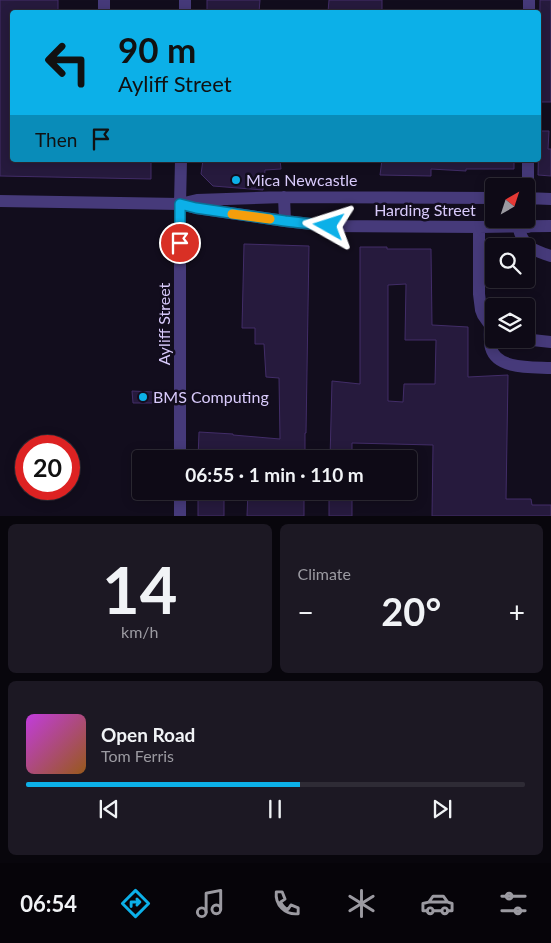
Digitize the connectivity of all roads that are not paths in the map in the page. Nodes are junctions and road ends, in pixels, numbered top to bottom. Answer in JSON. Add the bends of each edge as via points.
{"nodes":[{"id":1,"x":181,"y":162,"type":"edge"},
{"id":2,"x":528,"y":162,"type":"edge"},
{"id":3,"x":528,"y":178,"type":"edge"},
{"id":4,"x":284,"y":197,"type":"junction"},
{"id":5,"x":485,"y":198,"type":"edge"},
{"id":6,"x":535,"y":198,"type":"edge"},
{"id":7,"x":551,"y":199,"type":"edge"},
{"id":8,"x":0,"y":201,"type":"edge"},
{"id":9,"x":180,"y":204,"type":"junction"},
{"id":10,"x":285,"y":221,"type":"junction"},
{"id":11,"x":535,"y":226,"type":"edge"},
{"id":12,"x":551,"y":226,"type":"edge"},
{"id":13,"x":478,"y":227,"type":"junction"},
{"id":14,"x":485,"y":227,"type":"edge"},
{"id":15,"x":523,"y":228,"type":"edge"},
{"id":16,"x":551,"y":256,"type":"edge"},
{"id":17,"x":485,"y":317,"type":"edge"},
{"id":18,"x":535,"y":340,"type":"edge"},
{"id":19,"x":551,"y":342,"type":"edge"},
{"id":20,"x":490,"y":348,"type":"edge"},
{"id":21,"x":551,"y":368,"type":"edge"},
{"id":22,"x":180,"y":450,"type":"edge"},
{"id":23,"x":180,"y":500,"type":"edge"},
{"id":24,"x":180,"y":516,"type":"edge"}],
"edges":[{"from":1,"to":9,"type":"street","name":"Ayliff Street"},
{"from":2,"to":3,"type":"street"},
{"from":4,"to":5,"type":"street","name":"Harding Street"},
{"from":4,"to":9,"type":"street","name":"Harding Street","via":[[197,200]]},
{"from":4,"to":10,"type":"street"},
{"from":6,"to":7,"type":"street"},
{"from":8,"to":9,"type":"street","name":"Harding Street"},
{"from":9,"to":10,"type":"street","name":"Harding Street"},
{"from":9,"to":22,"type":"street","name":"Ayliff Street"},
{"from":10,"to":13,"type":"street","name":"Harding Street","via":[[329,226]]},
{"from":11,"to":12,"type":"street","name":"Harding Street"},
{"from":13,"to":14,"type":"street","name":"Harding Street"},
{"from":13,"to":17,"type":"street","via":[[479,294]]},
{"from":15,"to":16,"type":"street","via":[[521,238],[528,246]]},
{"from":18,"to":19,"type":"street"},
{"from":20,"to":21,"type":"street","via":[[502,362],[516,367]]},
{"from":23,"to":24,"type":"street"}]}
